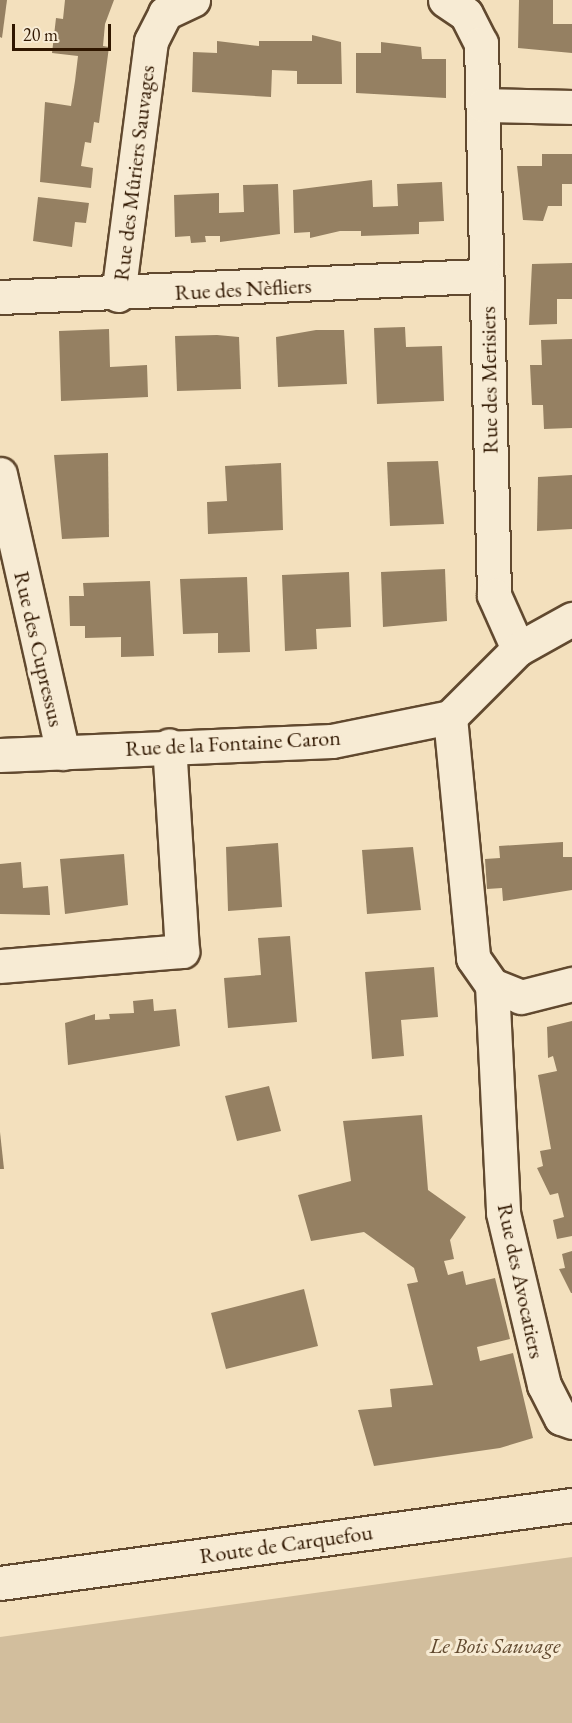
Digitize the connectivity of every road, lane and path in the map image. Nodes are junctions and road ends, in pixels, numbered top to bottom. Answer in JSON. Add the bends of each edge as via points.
{"nodes":[{"id":1,"x":193,"y":0,"type":"edge"},
{"id":2,"x":445,"y":0,"type":"edge"},
{"id":3,"x":483,"y":105,"type":"junction"},
{"id":4,"x":572,"y":107,"type":"edge"},
{"id":5,"x":486,"y":276,"type":"junction"},
{"id":6,"x":118,"y":295,"type":"junction"},
{"id":7,"x":0,"y":297,"type":"edge"},
{"id":8,"x":0,"y":474,"type":"edge"},
{"id":9,"x":572,"y":619,"type":"edge"},
{"id":10,"x":518,"y":649,"type":"junction"},
{"id":11,"x":450,"y":717,"type":"junction"},
{"id":12,"x":169,"y":745,"type":"junction"},
{"id":13,"x":63,"y":753,"type":"junction"},
{"id":14,"x":0,"y":755,"type":"edge"},
{"id":15,"x":0,"y":966,"type":"edge"},
{"id":16,"x":572,"y":984,"type":"edge"},
{"id":17,"x":492,"y":985,"type":"junction"},
{"id":18,"x":572,"y":1422,"type":"edge"},
{"id":19,"x":572,"y":1505,"type":"edge"},
{"id":20,"x":0,"y":1582,"type":"edge"}],
"edges":[{"from":1,"to":6,"type":"street","name":"Rue des Mûriers Sauvages","via":[[165,13],[152,41]]},
{"from":2,"to":3,"type":"street","via":[[466,14],[478,35]]},
{"from":3,"to":4,"type":"street"},
{"from":3,"to":5,"type":"street","name":"Rue des Merisiers"},
{"from":5,"to":6,"type":"street","name":"Rue des Nèfliers"},
{"from":5,"to":10,"type":"street","name":"Rue des Merisiers","via":[[494,595]]},
{"from":6,"to":7,"type":"street","name":"Rue des Nèfliers"},
{"from":8,"to":13,"type":"street","name":"Rue des Cupressus"},
{"from":9,"to":10,"type":"street"},
{"from":10,"to":11,"type":"street"},
{"from":11,"to":12,"type":"street","name":"Rue de la Fontaine Caron","via":[[332,741]]},
{"from":11,"to":17,"type":"street","via":[[473,958]]},
{"from":12,"to":13,"type":"street","name":"Rue de la Fontaine Caron"},
{"from":12,"to":15,"type":"street","via":[[182,951]]},
{"from":13,"to":14,"type":"street","name":"Rue de la Fontaine Caron"},
{"from":16,"to":17,"type":"street","via":[[521,997]]},
{"from":17,"to":18,"type":"street","name":"Rue des Avocatiers","via":[[503,1213],[544,1385],[561,1418]]},
{"from":19,"to":20,"type":"street","name":"Route de Carquefou"}]}
